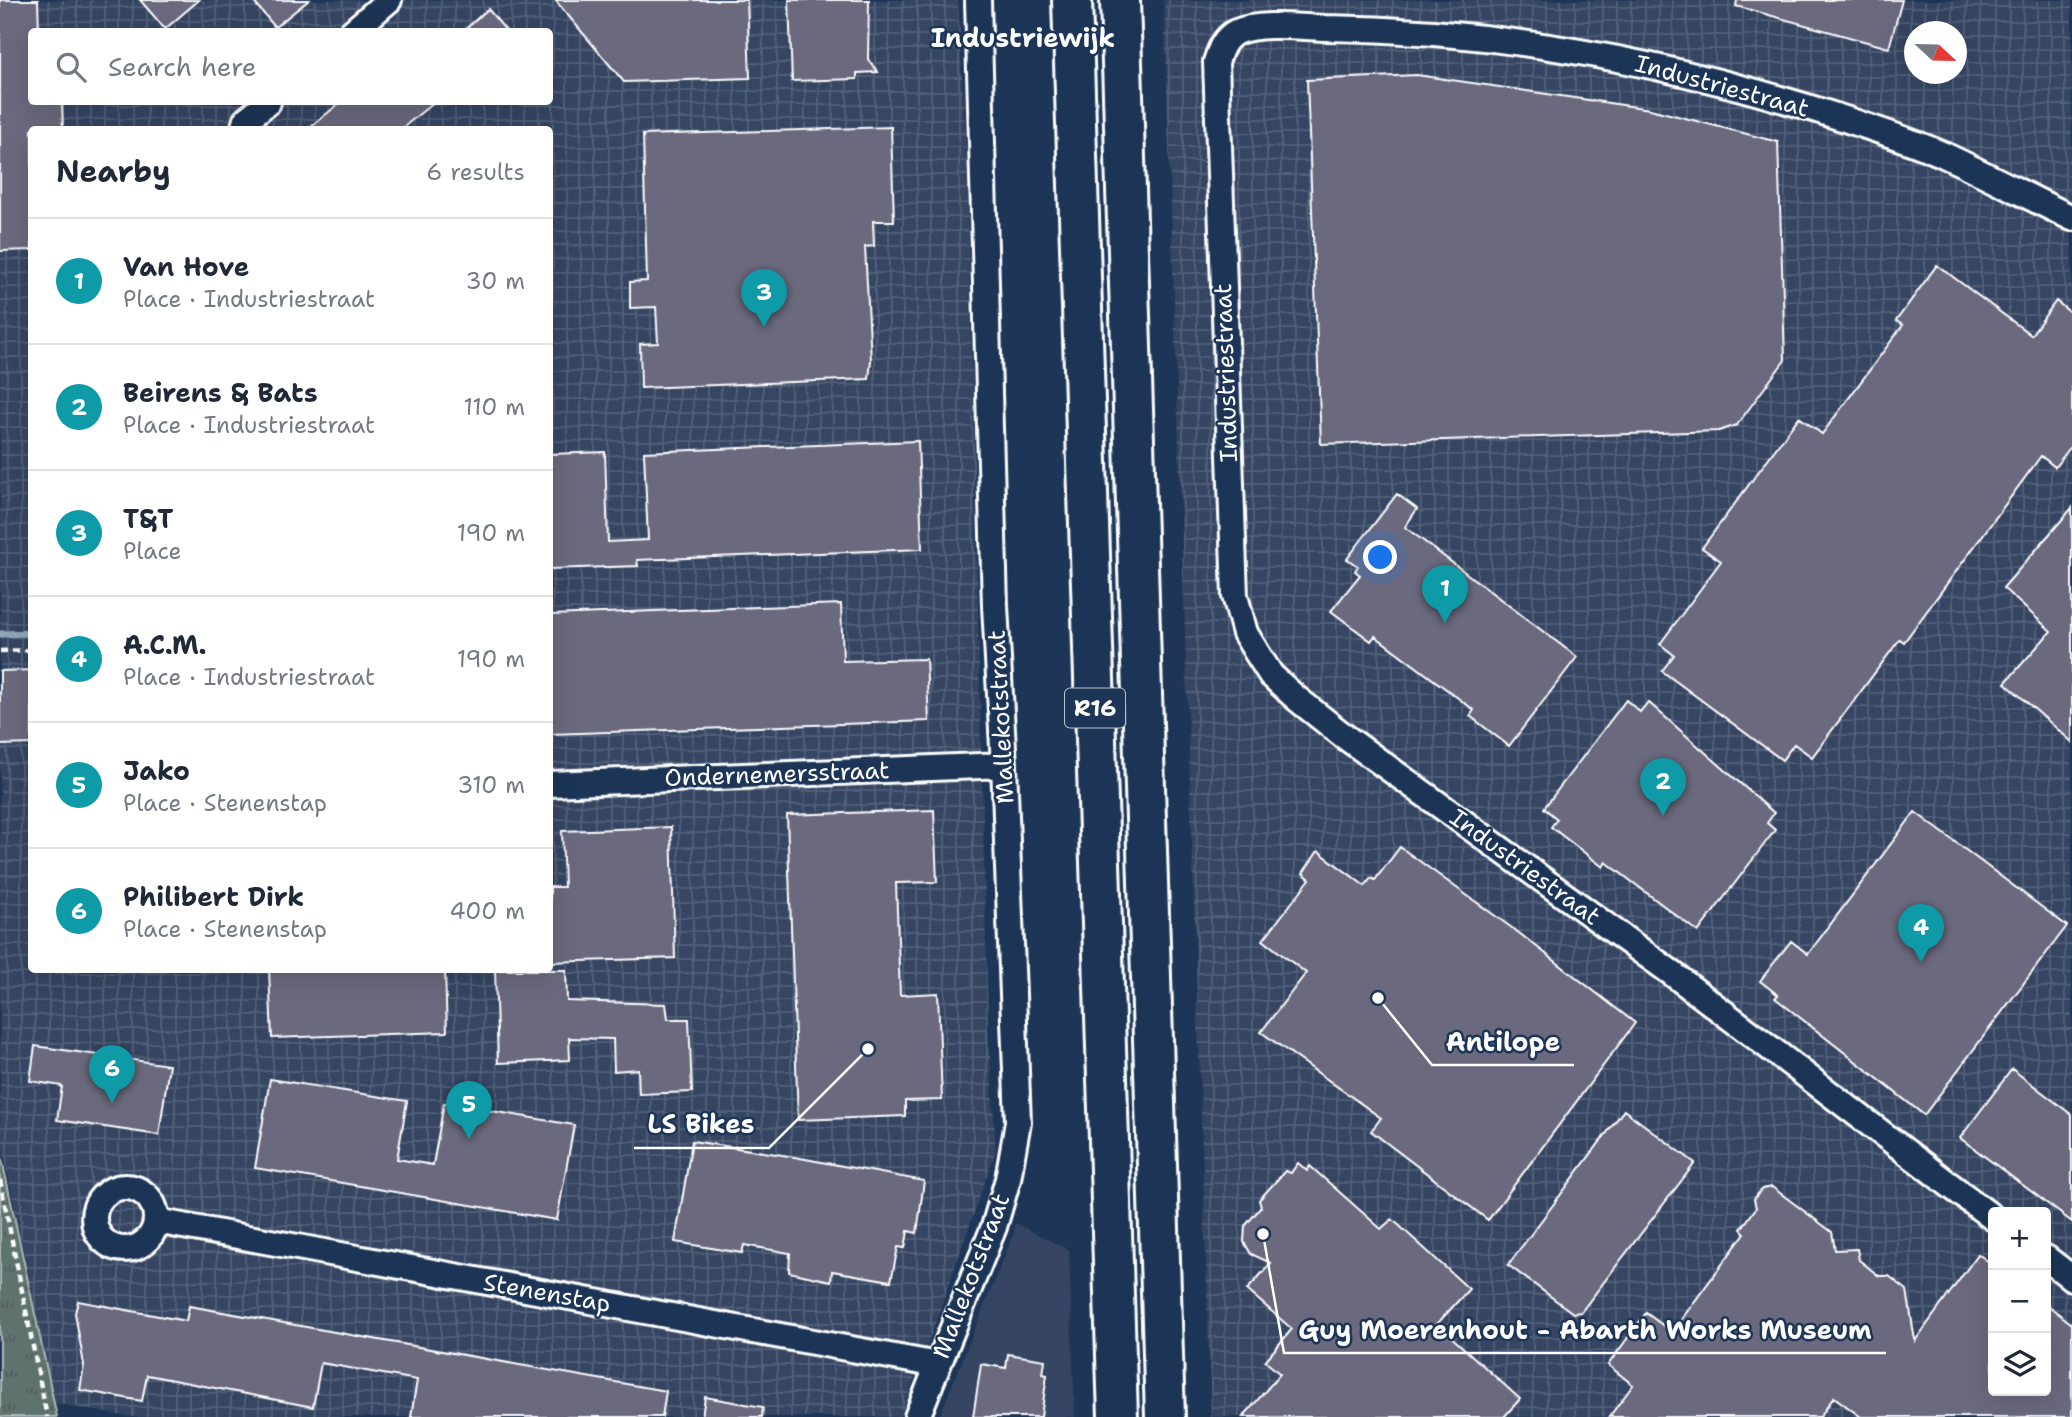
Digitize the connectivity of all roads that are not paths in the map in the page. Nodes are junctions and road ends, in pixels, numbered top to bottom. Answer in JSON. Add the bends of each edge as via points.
{"nodes":[{"id":1,"x":389,"y":0,"type":"edge"},
{"id":2,"x":978,"y":0,"type":"edge"},
{"id":3,"x":1072,"y":0,"type":"edge"},
{"id":4,"x":1120,"y":0,"type":"edge"},
{"id":5,"x":357,"y":28,"type":"edge"},
{"id":6,"x":264,"y":105,"type":"edge"},
{"id":7,"x":244,"y":126,"type":"edge"},
{"id":8,"x":2072,"y":218,"type":"edge"},
{"id":9,"x":1004,"y":765,"type":"junction"},
{"id":10,"x":553,"y":784,"type":"edge"},
{"id":11,"x":1988,"y":1214,"type":"edge"},
{"id":12,"x":156,"y":1221,"type":"dead end"},
{"id":13,"x":2051,"y":1262,"type":"edge"},
{"id":14,"x":2072,"y":1278,"type":"edge"},
{"id":15,"x":938,"y":1365,"type":"junction"},
{"id":16,"x":917,"y":1417,"type":"edge"},
{"id":17,"x":1118,"y":1417,"type":"edge"},
{"id":18,"x":1165,"y":1417,"type":"edge"}],
"edges":[{"from":1,"to":5,"type":"street"},
{"from":2,"to":9,"type":"street","name":"Mallekotstraat","via":[[995,606]]},
{"from":3,"to":17,"type":"highway","number":"R16"},
{"from":4,"to":18,"type":"highway","number":"R16"},
{"from":6,"to":7,"type":"street"},
{"from":8,"to":11,"type":"street","name":"Industriestraat","via":[[1942,155],[1844,119],[1627,61],[1514,41],[1382,28],[1271,27],[1228,38],[1216,62],[1235,596],[1245,633],[1271,676],[1344,736],[1669,971]]},
{"from":9,"to":10,"type":"street","name":"Ondernemersstraat"},
{"from":9,"to":15,"type":"street","name":"Mallekotstraat","via":[[1018,1122],[994,1227]]},
{"from":12,"to":15,"type":"street","name":"Stenenstap"},
{"from":13,"to":14,"type":"street"},
{"from":15,"to":16,"type":"street","name":"Mallekotstraat"}]}
